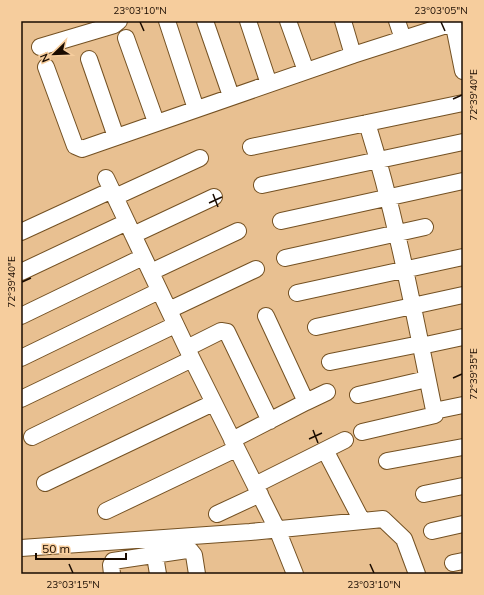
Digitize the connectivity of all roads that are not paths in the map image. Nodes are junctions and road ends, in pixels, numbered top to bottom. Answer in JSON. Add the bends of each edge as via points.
{"nodes":[{"id":1,"x":119,"y":21,"type":"edge"},
{"id":2,"x":167,"y":21,"type":"edge"},
{"id":3,"x":205,"y":21,"type":"edge"},
{"id":4,"x":248,"y":21,"type":"edge"},
{"id":5,"x":288,"y":21,"type":"edge"},
{"id":6,"x":343,"y":21,"type":"edge"},
{"id":7,"x":397,"y":21,"type":"edge"},
{"id":8,"x":453,"y":22,"type":"edge"},
{"id":9,"x":126,"y":38,"type":"dead end"},
{"id":10,"x":402,"y":39,"type":"junction"},
{"id":11,"x":40,"y":47,"type":"dead end"},
{"id":12,"x":353,"y":54,"type":"junction"},
{"id":13,"x":88,"y":59,"type":"dead end"},
{"id":14,"x":46,"y":66,"type":"dead end"},
{"id":15,"x":306,"y":71,"type":"junction"},
{"id":16,"x":463,"y":71,"type":"edge"},
{"id":17,"x":269,"y":84,"type":"junction"},
{"id":18,"x":231,"y":96,"type":"junction"},
{"id":19,"x":463,"y":103,"type":"edge"},
{"id":20,"x":196,"y":109,"type":"junction"},
{"id":21,"x":156,"y":122,"type":"junction"},
{"id":22,"x":367,"y":123,"type":"junction"},
{"id":23,"x":116,"y":137,"type":"junction"},
{"id":24,"x":463,"y":142,"type":"edge"},
{"id":25,"x":251,"y":147,"type":"dead end"},
{"id":26,"x":200,"y":158,"type":"dead end"},
{"id":27,"x":379,"y":161,"type":"junction"},
{"id":28,"x":463,"y":181,"type":"edge"},
{"id":29,"x":262,"y":185,"type":"dead end"},
{"id":30,"x":111,"y":188,"type":"junction"},
{"id":31,"x":214,"y":197,"type":"dead end"},
{"id":32,"x":387,"y":197,"type":"junction"},
{"id":33,"x":281,"y":221,"type":"dead end"},
{"id":34,"x":425,"y":227,"type":"dead end"},
{"id":35,"x":130,"y":228,"type":"junction"},
{"id":36,"x":238,"y":231,"type":"dead end"},
{"id":37,"x":21,"y":232,"type":"edge"},
{"id":38,"x":396,"y":234,"type":"junction"},
{"id":39,"x":143,"y":257,"type":"junction"},
{"id":40,"x":463,"y":257,"type":"edge"},
{"id":41,"x":285,"y":258,"type":"dead end"},
{"id":42,"x":256,"y":269,"type":"dead end"},
{"id":43,"x":404,"y":271,"type":"junction"},
{"id":44,"x":21,"y":272,"type":"edge"},
{"id":45,"x":151,"y":272,"type":"junction"},
{"id":46,"x":159,"y":291,"type":"junction"},
{"id":47,"x":297,"y":293,"type":"dead end"},
{"id":48,"x":463,"y":295,"type":"edge"},
{"id":49,"x":414,"y":306,"type":"junction"},
{"id":50,"x":169,"y":310,"type":"junction"},
{"id":51,"x":21,"y":316,"type":"edge"},
{"id":52,"x":266,"y":316,"type":"dead end"},
{"id":53,"x":175,"y":325,"type":"junction"},
{"id":54,"x":316,"y":327,"type":"dead end"},
{"id":55,"x":463,"y":337,"type":"edge"},
{"id":56,"x":421,"y":345,"type":"junction"},
{"id":57,"x":189,"y":354,"type":"junction"},
{"id":58,"x":21,"y":358,"type":"edge"},
{"id":59,"x":330,"y":362,"type":"dead end"},
{"id":60,"x":427,"y":379,"type":"junction"},
{"id":61,"x":327,"y":392,"type":"dead end"},
{"id":62,"x":358,"y":395,"type":"dead end"},
{"id":63,"x":21,"y":399,"type":"edge"},
{"id":64,"x":213,"y":402,"type":"junction"},
{"id":65,"x":306,"y":402,"type":"junction"},
{"id":66,"x":463,"y":406,"type":"edge"},
{"id":67,"x":434,"y":411,"type":"junction"},
{"id":68,"x":270,"y":420,"type":"junction"},
{"id":69,"x":362,"y":432,"type":"dead end"},
{"id":70,"x":32,"y":437,"type":"dead end"},
{"id":71,"x":345,"y":440,"type":"dead end"},
{"id":72,"x":234,"y":444,"type":"junction"},
{"id":73,"x":463,"y":447,"type":"edge"},
{"id":74,"x":325,"y":450,"type":"junction"},
{"id":75,"x":387,"y":461,"type":"dead end"},
{"id":76,"x":45,"y":483,"type":"dead end"},
{"id":77,"x":463,"y":486,"type":"edge"},
{"id":78,"x":258,"y":489,"type":"junction"},
{"id":79,"x":424,"y":494,"type":"dead end"},
{"id":80,"x":106,"y":511,"type":"dead end"},
{"id":81,"x":217,"y":514,"type":"dead end"},
{"id":82,"x":362,"y":521,"type":"junction"},
{"id":83,"x":463,"y":524,"type":"edge"},
{"id":84,"x":277,"y":529,"type":"junction"},
{"id":85,"x":432,"y":531,"type":"dead end"},
{"id":86,"x":153,"y":546,"type":"junction"},
{"id":87,"x":21,"y":548,"type":"edge"},
{"id":88,"x":112,"y":574,"type":"edge"},
{"id":89,"x":158,"y":574,"type":"edge"},
{"id":90,"x":197,"y":574,"type":"edge"},
{"id":91,"x":295,"y":574,"type":"edge"},
{"id":92,"x":417,"y":574,"type":"edge"}],
"edges":[{"from":1,"to":11,"type":"street","via":[[114,25]]},
{"from":2,"to":20,"type":"street"},
{"from":3,"to":18,"type":"street"},
{"from":4,"to":17,"type":"street"},
{"from":5,"to":15,"type":"street"},
{"from":6,"to":12,"type":"street"},
{"from":7,"to":10,"type":"street"},
{"from":8,"to":10,"type":"street"},
{"from":8,"to":16,"type":"street"},
{"from":9,"to":21,"type":"street"},
{"from":10,"to":12,"type":"street"},
{"from":12,"to":15,"type":"street"},
{"from":13,"to":23,"type":"street"},
{"from":14,"to":23,"type":"street","via":[[77,148],[82,149]]},
{"from":15,"to":17,"type":"street"},
{"from":17,"to":18,"type":"street"},
{"from":18,"to":20,"type":"street"},
{"from":19,"to":22,"type":"street"},
{"from":20,"to":21,"type":"street"},
{"from":21,"to":23,"type":"street"},
{"from":22,"to":25,"type":"street"},
{"from":22,"to":27,"type":"street"},
{"from":24,"to":27,"type":"street"},
{"from":26,"to":30,"type":"street"},
{"from":27,"to":29,"type":"street"},
{"from":27,"to":32,"type":"street"},
{"from":28,"to":32,"type":"street"},
{"from":30,"to":35,"type":"street"},
{"from":30,"to":37,"type":"street"},
{"from":31,"to":35,"type":"street"},
{"from":32,"to":33,"type":"street"},
{"from":32,"to":38,"type":"street"},
{"from":34,"to":38,"type":"street"},
{"from":35,"to":39,"type":"street"},
{"from":35,"to":44,"type":"street"},
{"from":36,"to":45,"type":"street"},
{"from":38,"to":41,"type":"street"},
{"from":38,"to":43,"type":"street"},
{"from":39,"to":45,"type":"street"},
{"from":39,"to":51,"type":"street"},
{"from":40,"to":43,"type":"street"},
{"from":42,"to":50,"type":"street"},
{"from":43,"to":47,"type":"street"},
{"from":43,"to":49,"type":"street"},
{"from":45,"to":46,"type":"street"},
{"from":46,"to":50,"type":"street"},
{"from":46,"to":58,"type":"street"},
{"from":48,"to":49,"type":"street"},
{"from":49,"to":54,"type":"street"},
{"from":49,"to":56,"type":"street"},
{"from":50,"to":53,"type":"street"},
{"from":52,"to":65,"type":"street"},
{"from":53,"to":57,"type":"street"},
{"from":53,"to":63,"type":"street"},
{"from":55,"to":56,"type":"street"},
{"from":56,"to":59,"type":"street"},
{"from":56,"to":60,"type":"street"},
{"from":57,"to":64,"type":"street"},
{"from":57,"to":68,"type":"street","via":[[221,331],[227,332]]},
{"from":57,"to":70,"type":"street"},
{"from":60,"to":62,"type":"street"},
{"from":60,"to":67,"type":"street"},
{"from":61,"to":65,"type":"street"},
{"from":64,"to":72,"type":"street"},
{"from":64,"to":76,"type":"street"},
{"from":65,"to":68,"type":"street"},
{"from":66,"to":67,"type":"street"},
{"from":67,"to":69,"type":"street","via":[[435,415]]},
{"from":68,"to":72,"type":"street"},
{"from":71,"to":74,"type":"street"},
{"from":72,"to":78,"type":"street"},
{"from":72,"to":80,"type":"street"},
{"from":73,"to":75,"type":"street"},
{"from":74,"to":78,"type":"street"},
{"from":74,"to":82,"type":"street"},
{"from":77,"to":79,"type":"street"},
{"from":78,"to":81,"type":"street"},
{"from":78,"to":84,"type":"street"},
{"from":82,"to":84,"type":"street"},
{"from":82,"to":92,"type":"street","via":[[383,520],[404,538]]},
{"from":83,"to":85,"type":"street"},
{"from":84,"to":86,"type":"street"},
{"from":84,"to":91,"type":"street"},
{"from":86,"to":87,"type":"street"},
{"from":86,"to":88,"type":"street","via":[[113,561]]},
{"from":86,"to":89,"type":"street"},
{"from":86,"to":90,"type":"street","via":[[190,550],[194,555]]}]}
